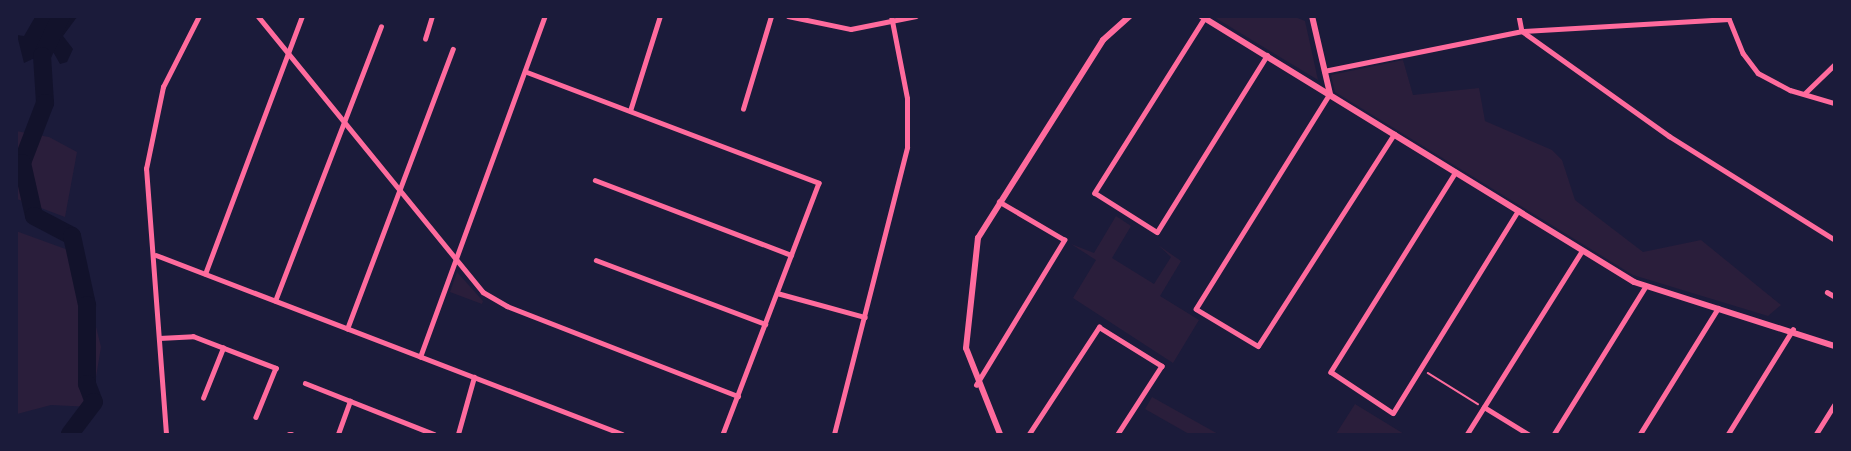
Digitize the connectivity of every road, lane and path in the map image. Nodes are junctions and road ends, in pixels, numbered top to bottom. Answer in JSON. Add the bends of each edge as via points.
{"nodes":[{"id":1,"x":199,"y":16,"type":"edge"},
{"id":2,"x":258,"y":16,"type":"edge"},
{"id":3,"x":302,"y":16,"type":"edge"},
{"id":4,"x":432,"y":16,"type":"edge"},
{"id":5,"x":545,"y":16,"type":"edge"},
{"id":6,"x":660,"y":16,"type":"edge"},
{"id":7,"x":771,"y":16,"type":"edge"},
{"id":8,"x":788,"y":16,"type":"edge"},
{"id":9,"x":916,"y":16,"type":"edge"},
{"id":10,"x":1130,"y":16,"type":"edge"},
{"id":11,"x":1312,"y":16,"type":"edge"},
{"id":12,"x":1519,"y":16,"type":"edge"},
{"id":13,"x":1203,"y":17,"type":"edge"},
{"id":14,"x":1728,"y":18,"type":"edge"},
{"id":15,"x":891,"y":19,"type":"edge"},
{"id":16,"x":381,"y":27,"type":"dead end"},
{"id":17,"x":1522,"y":31,"type":"junction"},
{"id":18,"x":425,"y":39,"type":"dead end"},
{"id":19,"x":453,"y":50,"type":"dead end"},
{"id":20,"x":288,"y":53,"type":"junction"},
{"id":21,"x":1267,"y":55,"type":"junction"},
{"id":22,"x":1834,"y":64,"type":"edge"},
{"id":23,"x":1324,"y":71,"type":"junction"},
{"id":24,"x":527,"y":72,"type":"junction"},
{"id":25,"x":1330,"y":94,"type":"junction"},
{"id":26,"x":1804,"y":94,"type":"junction"},
{"id":27,"x":1834,"y":103,"type":"edge"},
{"id":28,"x":743,"y":109,"type":"dead end"},
{"id":29,"x":630,"y":111,"type":"junction"},
{"id":30,"x":344,"y":122,"type":"junction"},
{"id":31,"x":1394,"y":134,"type":"junction"},
{"id":32,"x":1456,"y":172,"type":"junction"},
{"id":33,"x":595,"y":180,"type":"dead end"},
{"id":34,"x":400,"y":191,"type":"junction"},
{"id":35,"x":999,"y":202,"type":"junction"},
{"id":36,"x":1518,"y":211,"type":"junction"},
{"id":37,"x":1834,"y":238,"type":"edge"},
{"id":38,"x":1582,"y":250,"type":"junction"},
{"id":39,"x":156,"y":255,"type":"junction"},
{"id":40,"x":791,"y":255,"type":"junction"},
{"id":41,"x":596,"y":260,"type":"dead end"},
{"id":42,"x":456,"y":261,"type":"junction"},
{"id":43,"x":205,"y":274,"type":"junction"},
{"id":44,"x":1645,"y":287,"type":"junction"},
{"id":45,"x":1827,"y":292,"type":"dead end"},
{"id":46,"x":777,"y":293,"type":"junction"},
{"id":47,"x":1834,"y":296,"type":"edge"},
{"id":48,"x":275,"y":301,"type":"junction"},
{"id":49,"x":1718,"y":308,"type":"junction"},
{"id":50,"x":865,"y":317,"type":"junction"},
{"id":51,"x":765,"y":324,"type":"junction"},
{"id":52,"x":347,"y":328,"type":"junction"},
{"id":53,"x":1793,"y":329,"type":"junction"},
{"id":54,"x":159,"y":338,"type":"junction"},
{"id":55,"x":1834,"y":346,"type":"edge"},
{"id":56,"x":223,"y":348,"type":"junction"},
{"id":57,"x":420,"y":357,"type":"junction"},
{"id":58,"x":1421,"y":369,"type":"junction"},
{"id":59,"x":474,"y":377,"type":"junction"},
{"id":60,"x":305,"y":383,"type":"dead end"},
{"id":61,"x":976,"y":384,"type":"junction"},
{"id":62,"x":738,"y":396,"type":"junction"},
{"id":63,"x":203,"y":398,"type":"dead end"},
{"id":64,"x":350,"y":401,"type":"junction"},
{"id":65,"x":1834,"y":405,"type":"edge"},
{"id":66,"x":1484,"y":407,"type":"junction"},
{"id":67,"x":256,"y":417,"type":"dead end"},
{"id":68,"x":166,"y":435,"type":"edge"},
{"id":69,"x":338,"y":435,"type":"edge"},
{"id":70,"x":434,"y":435,"type":"edge"},
{"id":71,"x":458,"y":435,"type":"edge"},
{"id":72,"x":622,"y":435,"type":"edge"},
{"id":73,"x":723,"y":435,"type":"edge"},
{"id":74,"x":834,"y":435,"type":"edge"},
{"id":75,"x":1000,"y":435,"type":"edge"},
{"id":76,"x":1029,"y":435,"type":"edge"},
{"id":77,"x":1118,"y":435,"type":"edge"},
{"id":78,"x":1467,"y":435,"type":"edge"},
{"id":79,"x":1528,"y":435,"type":"edge"},
{"id":80,"x":1554,"y":435,"type":"edge"},
{"id":81,"x":1640,"y":435,"type":"edge"},
{"id":82,"x":1728,"y":435,"type":"edge"},
{"id":83,"x":1816,"y":435,"type":"edge"}],
"edges":[{"from":1,"to":39,"type":"street","via":[[163,87],[146,169]]},
{"from":2,"to":20,"type":"street"},
{"from":3,"to":20,"type":"street"},
{"from":4,"to":18,"type":"street"},
{"from":5,"to":24,"type":"street"},
{"from":6,"to":29,"type":"street"},
{"from":7,"to":28,"type":"street"},
{"from":8,"to":15,"type":"street","via":[[851,29]]},
{"from":9,"to":15,"type":"street"},
{"from":10,"to":35,"type":"main road","via":[[1103,40]]},
{"from":11,"to":23,"type":"main road"},
{"from":12,"to":17,"type":"street"},
{"from":13,"to":21,"type":"main road"},
{"from":13,"to":21,"type":"street","via":[[1095,193],[1157,232]]},
{"from":14,"to":17,"type":"street"},
{"from":14,"to":26,"type":"street","via":[[1758,73]]},
{"from":15,"to":50,"type":"street","via":[[909,132]]},
{"from":16,"to":30,"type":"street"},
{"from":17,"to":23,"type":"street"},
{"from":17,"to":37,"type":"street","via":[[1676,141]]},
{"from":19,"to":34,"type":"street"},
{"from":20,"to":30,"type":"street"},
{"from":20,"to":43,"type":"street"},
{"from":21,"to":25,"type":"main road"},
{"from":22,"to":26,"type":"street"},
{"from":23,"to":25,"type":"main road"},
{"from":24,"to":29,"type":"street"},
{"from":24,"to":42,"type":"street"},
{"from":25,"to":31,"type":"main road"},
{"from":25,"to":31,"type":"street","via":[[1196,309],[1258,346]]},
{"from":26,"to":27,"type":"street"},
{"from":29,"to":40,"type":"street","via":[[819,183]]},
{"from":30,"to":34,"type":"street"},
{"from":30,"to":48,"type":"street"},
{"from":31,"to":32,"type":"main road"},
{"from":32,"to":36,"type":"main road"},
{"from":32,"to":58,"type":"street","via":[[1331,372],[1394,413]]},
{"from":33,"to":40,"type":"street"},
{"from":34,"to":42,"type":"street"},
{"from":34,"to":52,"type":"street"},
{"from":35,"to":61,"type":"main road","via":[[978,238],[965,319]]},
{"from":35,"to":61,"type":"street","via":[[1064,240]]},
{"from":36,"to":38,"type":"main road"},
{"from":36,"to":58,"type":"street"},
{"from":38,"to":44,"type":"main road"},
{"from":38,"to":66,"type":"street"},
{"from":39,"to":43,"type":"street"},
{"from":39,"to":54,"type":"street"},
{"from":40,"to":46,"type":"street"},
{"from":41,"to":51,"type":"street"},
{"from":42,"to":57,"type":"street"},
{"from":42,"to":62,"type":"street","via":[[495,301]]},
{"from":43,"to":48,"type":"street"},
{"from":44,"to":49,"type":"main road"},
{"from":44,"to":80,"type":"street"},
{"from":45,"to":47,"type":"street"},
{"from":46,"to":50,"type":"street"},
{"from":46,"to":51,"type":"street"},
{"from":48,"to":52,"type":"street"},
{"from":49,"to":53,"type":"main road"},
{"from":49,"to":81,"type":"street"},
{"from":50,"to":74,"type":"street"},
{"from":51,"to":62,"type":"street"},
{"from":52,"to":57,"type":"street"},
{"from":53,"to":55,"type":"main road"},
{"from":53,"to":82,"type":"street"},
{"from":54,"to":56,"type":"street","via":[[193,336]]},
{"from":54,"to":68,"type":"street"},
{"from":56,"to":63,"type":"street"},
{"from":56,"to":67,"type":"street","via":[[276,368]]},
{"from":57,"to":59,"type":"street"},
{"from":58,"to":66,"type":"path"},
{"from":59,"to":71,"type":"street"},
{"from":59,"to":72,"type":"street"},
{"from":60,"to":64,"type":"street"},
{"from":61,"to":75,"type":"main road"},
{"from":62,"to":73,"type":"street"},
{"from":64,"to":69,"type":"street"},
{"from":64,"to":70,"type":"street"},
{"from":65,"to":83,"type":"street"},
{"from":66,"to":78,"type":"street"},
{"from":66,"to":79,"type":"street"},
{"from":76,"to":77,"type":"street","via":[[1099,327],[1162,366]]}]}
